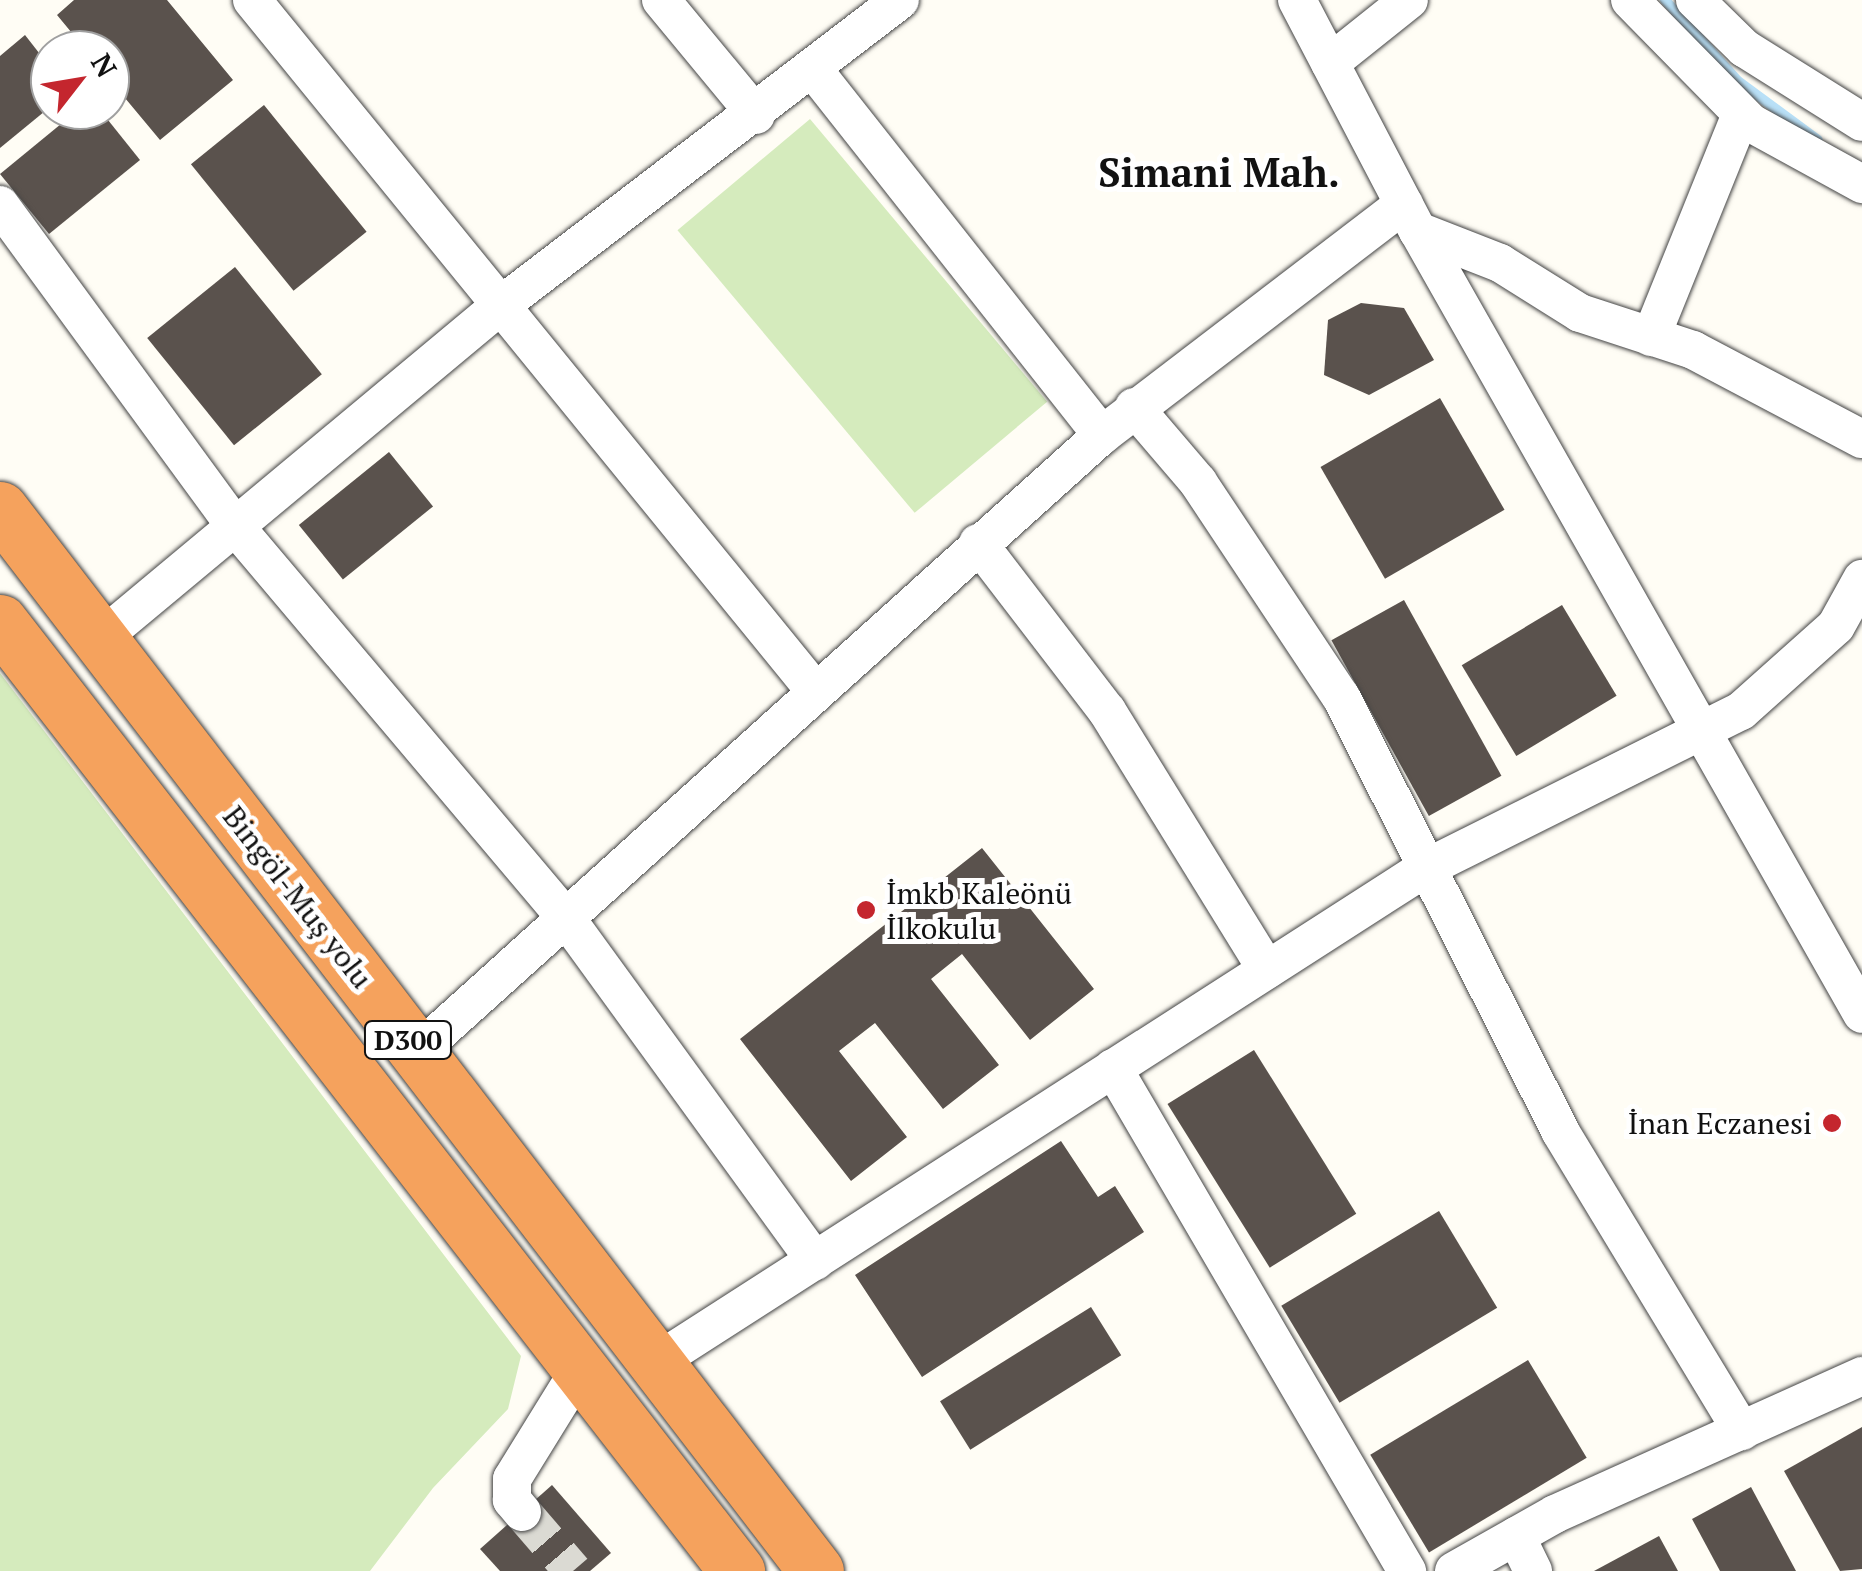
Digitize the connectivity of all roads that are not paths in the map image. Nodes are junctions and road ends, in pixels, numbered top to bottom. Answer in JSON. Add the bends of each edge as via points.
{"nodes":[{"id":1,"x":252,"y":0,"type":"edge"},
{"id":2,"x":660,"y":0,"type":"edge"},
{"id":3,"x":900,"y":0,"type":"edge"},
{"id":4,"x":1297,"y":0,"type":"edge"},
{"id":5,"x":1409,"y":0,"type":"edge"},
{"id":6,"x":1630,"y":0,"type":"edge"},
{"id":7,"x":1696,"y":0,"type":"edge"},
{"id":8,"x":1330,"y":63,"type":"junction"},
{"id":9,"x":812,"y":68,"type":"junction"},
{"id":10,"x":1741,"y":114,"type":"junction"},
{"id":11,"x":756,"y":115,"type":"junction"},
{"id":12,"x":1862,"y":122,"type":"edge"},
{"id":13,"x":1862,"y":184,"type":"edge"},
{"id":14,"x":0,"y":204,"type":"edge"},
{"id":15,"x":1411,"y":217,"type":"junction"},
{"id":16,"x":500,"y":304,"type":"junction"},
{"id":17,"x":1651,"y":337,"type":"junction"},
{"id":18,"x":1134,"y":407,"type":"junction"},
{"id":19,"x":1102,"y":435,"type":"junction"},
{"id":20,"x":1862,"y":439,"type":"edge"},
{"id":21,"x":0,"y":509,"type":"edge"},
{"id":22,"x":234,"y":525,"type":"junction"},
{"id":23,"x":978,"y":544,"type":"junction"},
{"id":24,"x":1862,"y":579,"type":"edge"},
{"id":25,"x":0,"y":622,"type":"edge"},
{"id":26,"x":100,"y":639,"type":"junction"},
{"id":27,"x":816,"y":692,"type":"junction"},
{"id":28,"x":1704,"y":734,"type":"junction"},
{"id":29,"x":1424,"y":870,"type":"junction"},
{"id":30,"x":566,"y":918,"type":"junction"},
{"id":31,"x":1267,"y":970,"type":"junction"},
{"id":32,"x":1862,"y":1014,"type":"edge"},
{"id":33,"x":418,"y":1052,"type":"junction"},
{"id":34,"x":1113,"y":1068,"type":"junction"},
{"id":35,"x":815,"y":1261,"type":"junction"},
{"id":36,"x":655,"y":1363,"type":"junction"},
{"id":37,"x":580,"y":1369,"type":"junction"},
{"id":38,"x":1862,"y":1376,"type":"edge"},
{"id":39,"x":1742,"y":1431,"type":"junction"},
{"id":40,"x":522,"y":1512,"type":"tunnel mouth"},
{"id":41,"x":1516,"y":1536,"type":"junction"},
{"id":42,"x":721,"y":1568,"type":"edge"},
{"id":43,"x":816,"y":1571,"type":"edge"},
{"id":44,"x":1407,"y":1571,"type":"edge"},
{"id":45,"x":1454,"y":1571,"type":"edge"},
{"id":46,"x":1533,"y":1571,"type":"edge"}],
"edges":[{"from":1,"to":16,"type":"street"},
{"from":2,"to":11,"type":"street"},
{"from":3,"to":9,"type":"street"},
{"from":4,"to":8,"type":"street"},
{"from":5,"to":8,"type":"street"},
{"from":6,"to":10,"type":"street"},
{"from":7,"to":12,"type":"street","via":[[1744,48]]},
{"from":8,"to":15,"type":"street"},
{"from":9,"to":11,"type":"street"},
{"from":9,"to":19,"type":"street"},
{"from":10,"to":13,"type":"street"},
{"from":10,"to":17,"type":"street"},
{"from":11,"to":16,"type":"street"},
{"from":14,"to":22,"type":"street"},
{"from":15,"to":17,"type":"street","via":[[1580,313]]},
{"from":15,"to":18,"type":"street"},
{"from":15,"to":28,"type":"street"},
{"from":16,"to":22,"type":"street"},
{"from":16,"to":27,"type":"street"},
{"from":17,"to":20,"type":"street","via":[[1692,350]]},
{"from":18,"to":19,"type":"street"},
{"from":18,"to":29,"type":"street","via":[[1198,482],[1291,616],[1341,697]]},
{"from":19,"to":23,"type":"street"},
{"from":21,"to":26,"type":"highway","name":"Bingöl-Muş yolu","number":"D300"},
{"from":22,"to":26,"type":"street"},
{"from":22,"to":30,"type":"street"},
{"from":23,"to":27,"type":"street"},
{"from":23,"to":31,"type":"street","via":[[1107,711]]},
{"from":24,"to":28,"type":"street","via":[[1836,626],[1787,674]]},
{"from":25,"to":37,"type":"highway","number":"D300"},
{"from":26,"to":33,"type":"highway","name":"Bingöl-Muş yolu","number":"D300"},
{"from":27,"to":30,"type":"street"},
{"from":28,"to":29,"type":"street"},
{"from":28,"to":32,"type":"street"},
{"from":29,"to":31,"type":"street"},
{"from":29,"to":39,"type":"street","via":[[1560,1130]]},
{"from":30,"to":33,"type":"street"},
{"from":30,"to":35,"type":"street"},
{"from":31,"to":34,"type":"street"},
{"from":33,"to":36,"type":"highway","name":"Bingöl-Muş yolu","number":"D300"},
{"from":34,"to":35,"type":"street"},
{"from":34,"to":44,"type":"street"},
{"from":35,"to":36,"type":"street"},
{"from":36,"to":43,"type":"highway","name":"Bingöl-Muş yolu","number":"D300"},
{"from":37,"to":40,"type":"street","via":[[512,1479],[512,1500]]},
{"from":37,"to":42,"type":"highway","number":"D300"},
{"from":38,"to":39,"type":"street"},
{"from":39,"to":41,"type":"street"},
{"from":41,"to":45,"type":"street"},
{"from":41,"to":46,"type":"street"}]}
